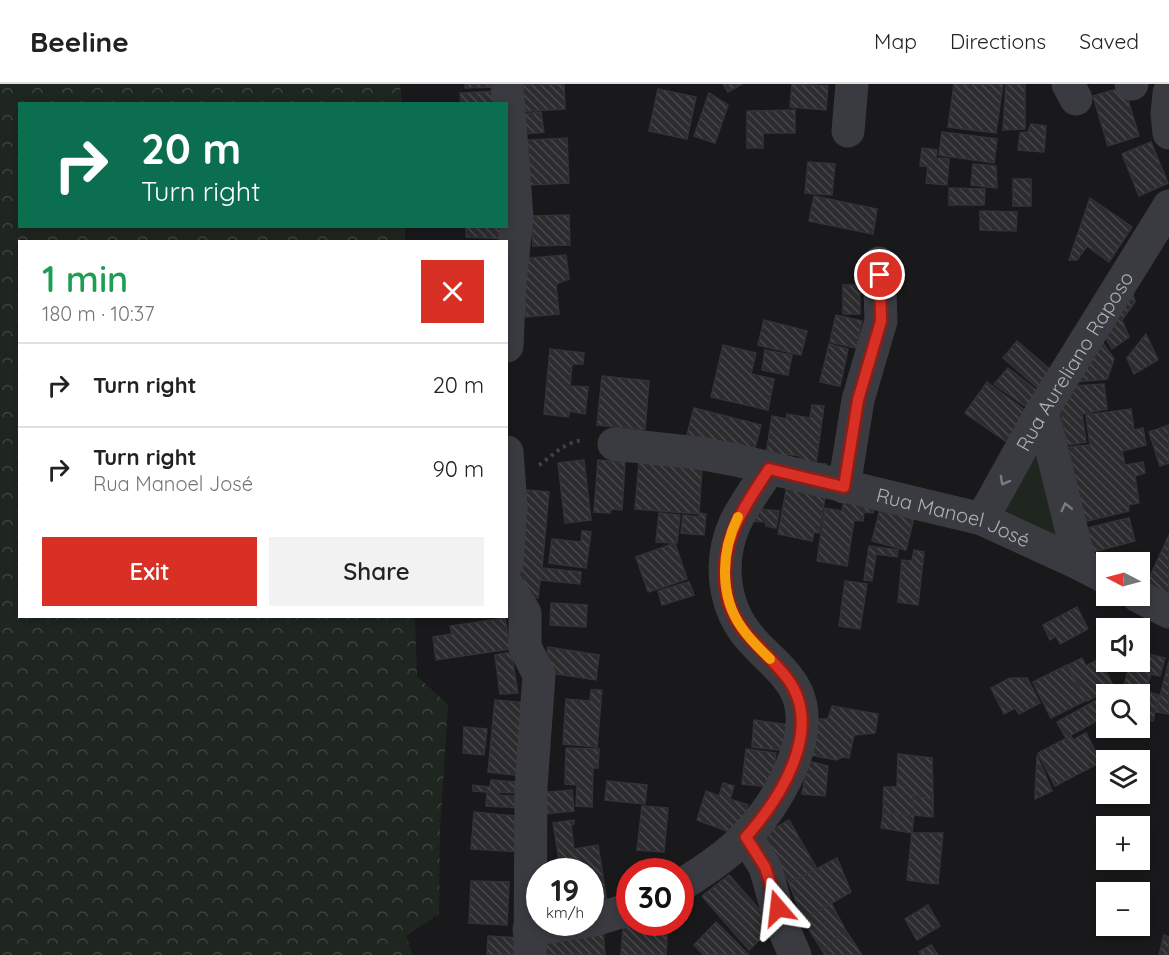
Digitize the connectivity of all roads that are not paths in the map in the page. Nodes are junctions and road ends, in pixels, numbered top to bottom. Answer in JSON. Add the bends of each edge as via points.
{"nodes":[{"id":1,"x":507,"y":84,"type":"edge"},
{"id":2,"x":852,"y":84,"type":"edge"},
{"id":3,"x":1169,"y":93,"type":"edge"},
{"id":4,"x":848,"y":131,"type":"dead end"},
{"id":5,"x":1169,"y":133,"type":"edge"},
{"id":6,"x":1169,"y":206,"type":"edge"},
{"id":7,"x":879,"y":263,"type":"dead end"},
{"id":8,"x":508,"y":325,"type":"edge"},
{"id":9,"x":1042,"y":411,"type":"junction"},
{"id":10,"x":614,"y":444,"type":"road end"},
{"id":11,"x":508,"y":466,"type":"edge"},
{"id":12,"x":769,"y":469,"type":"junction"},
{"id":13,"x":844,"y":487,"type":"junction"},
{"id":14,"x":982,"y":519,"type":"junction"},
{"id":15,"x":508,"y":550,"type":"edge"},
{"id":16,"x":1094,"y":571,"type":"edge"},
{"id":17,"x":508,"y":587,"type":"edge"},
{"id":18,"x":1150,"y":602,"type":"edge"},
{"id":19,"x":1169,"y":612,"type":"edge"},
{"id":20,"x":746,"y":837,"type":"junction"},
{"id":21,"x":694,"y":877,"type":"edge"},
{"id":22,"x":547,"y":936,"type":"edge"},
{"id":23,"x":530,"y":943,"type":"edge"},
{"id":24,"x":795,"y":955,"type":"edge"}],
"edges":[{"from":1,"to":8,"type":"street","via":[[517,217]]},
{"from":2,"to":4,"type":"street"},
{"from":3,"to":5,"type":"street"},
{"from":6,"to":9,"type":"street","name":"Rua Aureliano Raposo"},
{"from":7,"to":13,"type":"street","via":[[881,321],[858,400]]},
{"from":9,"to":14,"type":"street","name":"Rua Aureliano Raposo","one_way":true},
{"from":16,"to":9,"type":"street","one_way":true},
{"from":10,"to":12,"type":"street","name":"Rua Manoel José","via":[[698,453]]},
{"from":11,"to":15,"type":"street"},
{"from":12,"to":13,"type":"street","name":"Rua Manoel José"},
{"from":12,"to":20,"type":"street","via":[[734,526],[726,558],[727,595],[741,627],[787,677],[796,692],[803,720],[793,764]]},
{"from":13,"to":14,"type":"street","name":"Rua Manoel José"},
{"from":14,"to":16,"type":"street","name":"Rua Manoel José"},
{"from":17,"to":23,"type":"street","via":[[525,613],[525,647],[539,675],[531,787]]},
{"from":18,"to":19,"type":"street"},
{"from":20,"to":21,"type":"street"},
{"from":20,"to":24,"type":"street","via":[[765,867]]},
{"from":22,"to":23,"type":"street"}]}
